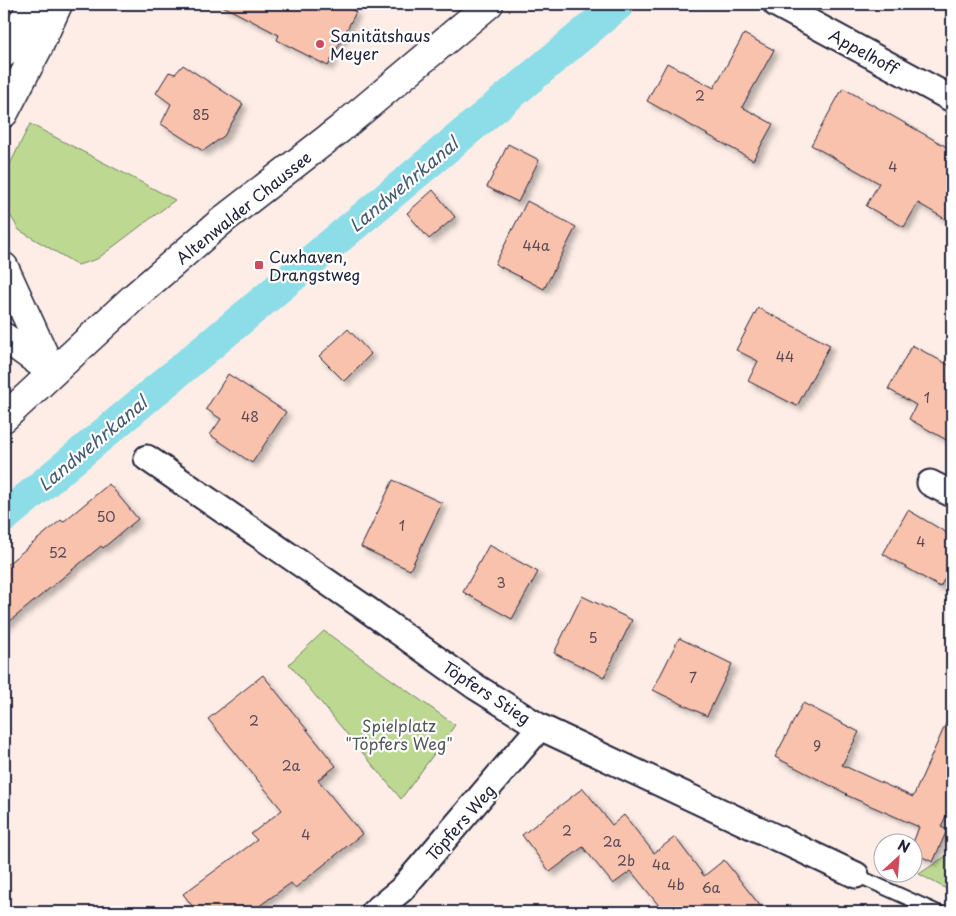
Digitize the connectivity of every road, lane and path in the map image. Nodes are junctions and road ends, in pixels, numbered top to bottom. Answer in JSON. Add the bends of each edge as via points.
{"nodes":[{"id":1,"x":32,"y":4,"type":"edge"},
{"id":2,"x":58,"y":4,"type":"edge"},
{"id":3,"x":489,"y":4,"type":"edge"},
{"id":4,"x":776,"y":4,"type":"edge"},
{"id":5,"x":4,"y":52,"type":"edge"},
{"id":6,"x":952,"y":99,"type":"edge"},
{"id":7,"x":4,"y":113,"type":"edge"},
{"id":8,"x":4,"y":267,"type":"edge"},
{"id":9,"x":4,"y":336,"type":"edge"},
{"id":10,"x":52,"y":372,"type":"junction"},
{"id":11,"x":4,"y":418,"type":"edge"},
{"id":12,"x":147,"y":458,"type":"dead end"},
{"id":13,"x":930,"y":482,"type":"dead end"},
{"id":14,"x":952,"y":494,"type":"edge"},
{"id":15,"x":540,"y":726,"type":"junction"},
{"id":16,"x":856,"y":875,"type":"joint"},
{"id":17,"x":374,"y":912,"type":"edge"},
{"id":18,"x":938,"y":912,"type":"edge"}],
"edges":[{"from":1,"to":5,"type":"main road"},
{"from":2,"to":7,"type":"main road"},
{"from":3,"to":10,"type":"main road","name":"Altenwalder Chaussee","via":[[340,129],[224,219]]},
{"from":4,"to":6,"type":"street","name":"Appelhoff"},
{"from":8,"to":10,"type":"main road"},
{"from":9,"to":10,"type":"main road"},
{"from":10,"to":11,"type":"main road","name":"Altenwalder Chaussee"},
{"from":12,"to":15,"type":"street","name":"Töpfers Stieg","via":[[476,687]]},
{"from":13,"to":14,"type":"street"},
{"from":15,"to":16,"type":"street","name":"Töpfers Stieg"},
{"from":15,"to":17,"type":"street","name":"Töpfers Weg","via":[[401,890]]},
{"from":16,"to":18,"type":"lane"}]}
